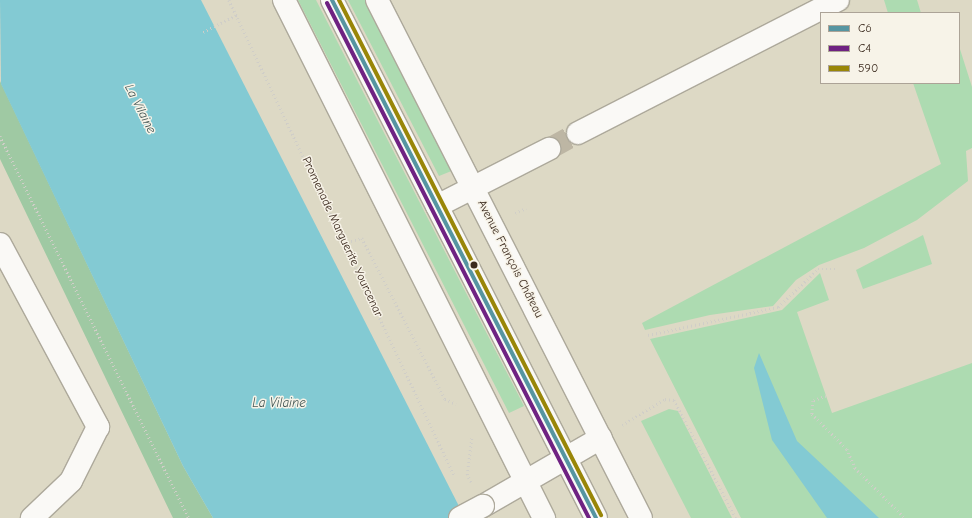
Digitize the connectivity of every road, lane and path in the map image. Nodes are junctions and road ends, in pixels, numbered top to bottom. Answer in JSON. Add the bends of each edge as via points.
{"nodes":[{"id":1,"x":229,"y":0,"type":"edge"},
{"id":2,"x":284,"y":0,"type":"edge"},
{"id":3,"x":332,"y":0,"type":"edge"},
{"id":4,"x":377,"y":0,"type":"edge"},
{"id":5,"x":838,"y":0,"type":"edge"},
{"id":6,"x":237,"y":15,"type":"junction"},
{"id":7,"x":203,"y":32,"type":"dead end"},
{"id":8,"x":578,"y":133,"type":"tunnel mouth"},
{"id":9,"x":0,"y":136,"type":"edge"},
{"id":10,"x":549,"y":149,"type":"tunnel mouth"},
{"id":11,"x":473,"y":188,"type":"junction"},
{"id":12,"x":437,"y":206,"type":"junction"},
{"id":13,"x":347,"y":242,"type":"junction"},
{"id":14,"x":0,"y":244,"type":"edge"},
{"id":15,"x":836,"y":269,"type":"dead end"},
{"id":16,"x":648,"y":335,"type":"dead end"},
{"id":17,"x":826,"y":396,"type":"dead end"},
{"id":18,"x":458,"y":405,"type":"dead end"},
{"id":19,"x":628,"y":421,"type":"dead end"},
{"id":20,"x":472,"y":434,"type":"dead end"},
{"id":21,"x":601,"y":438,"type":"junction"},
{"id":22,"x":567,"y":458,"type":"junction"},
{"id":23,"x":454,"y":475,"type":"dead end"},
{"id":24,"x":526,"y":482,"type":"junction"},
{"id":25,"x":474,"y":487,"type":"dead end"},
{"id":26,"x":32,"y":518,"type":"edge"},
{"id":27,"x":189,"y":518,"type":"edge"},
{"id":28,"x":460,"y":518,"type":"edge"},
{"id":29,"x":544,"y":518,"type":"edge"},
{"id":30,"x":596,"y":518,"type":"edge"},
{"id":31,"x":641,"y":518,"type":"edge"},
{"id":32,"x":736,"y":518,"type":"edge"},
{"id":33,"x":905,"y":518,"type":"edge"}],
"edges":[{"from":1,"to":6,"type":"path","name":"Promenade Marguerite Yourcenar"},
{"from":2,"to":24,"type":"main road"},
{"from":3,"to":12,"type":"main road"},
{"from":4,"to":11,"type":"main road","name":"Avenue François Château"},
{"from":5,"to":8,"type":"main road"},
{"from":6,"to":7,"type":"path"},
{"from":6,"to":13,"type":"path","name":"Promenade Marguerite Yourcenar"},
{"from":9,"to":27,"type":"path"},
{"from":10,"to":11,"type":"main road"},
{"from":11,"to":12,"type":"main road"},
{"from":11,"to":21,"type":"main road","name":"Avenue François Château"},
{"from":12,"to":22,"type":"main road"},
{"from":13,"to":18,"type":"path","via":[[362,238],[445,399]]},
{"from":13,"to":23,"type":"path","name":"Promenade Marguerite Yourcenar","via":[[413,392]]},
{"from":14,"to":26,"type":"main road","via":[[98,427],[71,481]]},
{"from":15,"to":16,"type":"path","via":[[818,269],[778,307]]},
{"from":17,"to":33,"type":"path","via":[[813,401],[812,414],[847,449],[855,468]]},
{"from":19,"to":32,"type":"path","via":[[665,399],[674,400]]},
{"from":20,"to":25,"type":"path","via":[[467,475]]},
{"from":21,"to":22,"type":"main road"},
{"from":21,"to":31,"type":"main road","name":"Avenue François Château"},
{"from":22,"to":24,"type":"main road"},
{"from":22,"to":30,"type":"main road"},
{"from":24,"to":28,"type":"main road","bridge":true},
{"from":24,"to":29,"type":"main road"}]}
